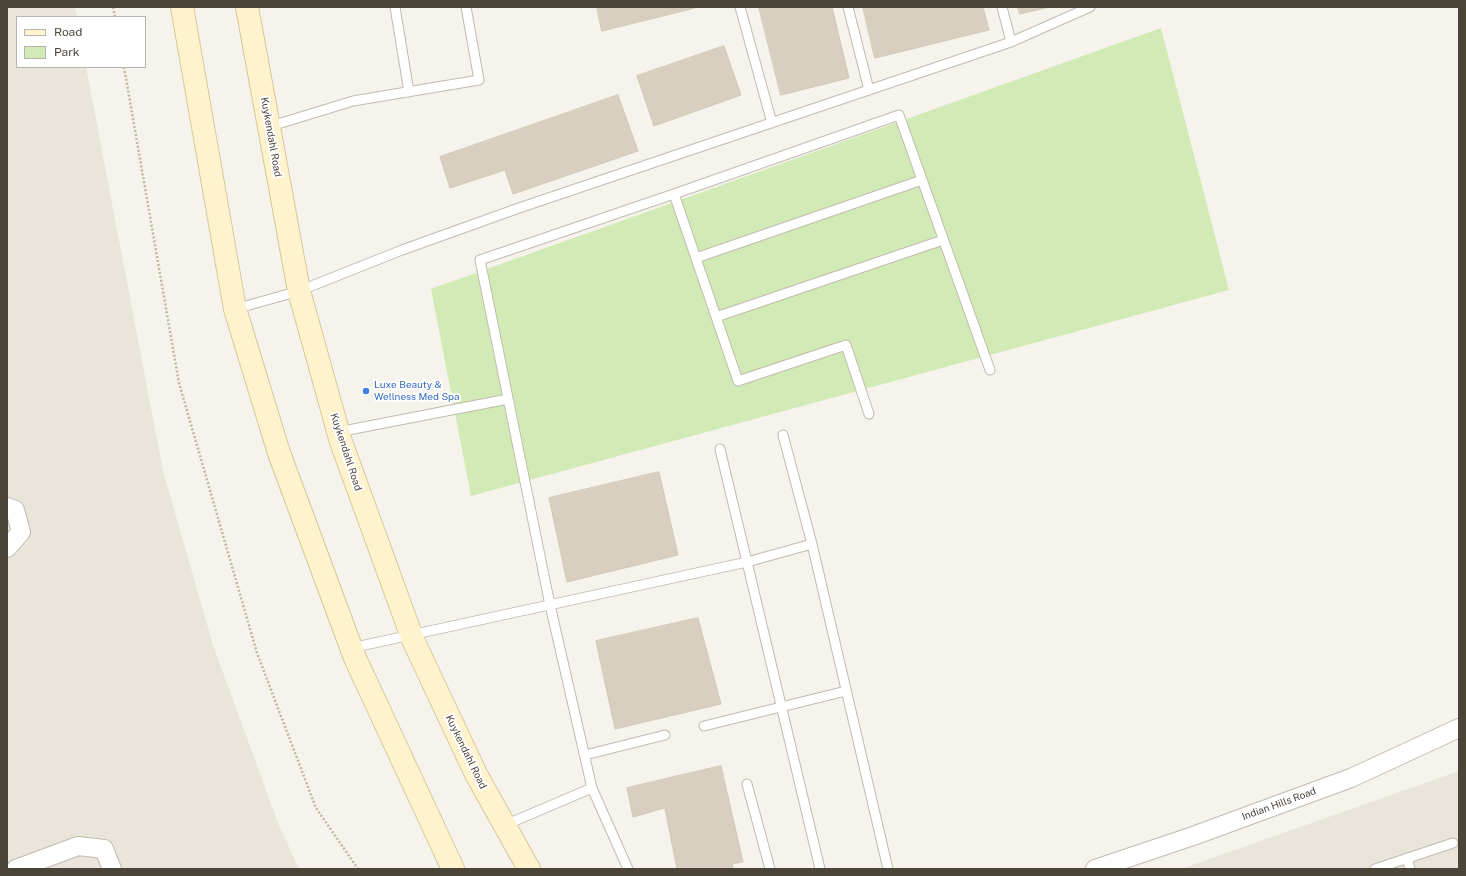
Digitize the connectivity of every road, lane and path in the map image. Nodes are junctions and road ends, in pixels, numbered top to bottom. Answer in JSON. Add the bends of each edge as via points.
{"nodes":[{"id":1,"x":182,"y":7,"type":"edge"},
{"id":2,"x":247,"y":7,"type":"edge"},
{"id":3,"x":395,"y":7,"type":"edge"},
{"id":4,"x":466,"y":7,"type":"edge"},
{"id":5,"x":740,"y":7,"type":"edge"},
{"id":6,"x":848,"y":7,"type":"edge"},
{"id":7,"x":1002,"y":7,"type":"edge"},
{"id":8,"x":1090,"y":7,"type":"edge"},
{"id":9,"x":1079,"y":9,"type":"edge"},
{"id":10,"x":1011,"y":42,"type":"junction"},
{"id":11,"x":124,"y":68,"type":"edge"},
{"id":12,"x":869,"y":90,"type":"junction"},
{"id":13,"x":408,"y":92,"type":"junction"},
{"id":14,"x":772,"y":122,"type":"junction"},
{"id":15,"x":268,"y":127,"type":"junction"},
{"id":16,"x":922,"y":180,"type":"junction"},
{"id":17,"x":674,"y":194,"type":"junction"},
{"id":18,"x":943,"y":240,"type":"junction"},
{"id":19,"x":696,"y":258,"type":"junction"},
{"id":20,"x":299,"y":291,"type":"junction"},
{"id":21,"x":235,"y":309,"type":"junction"},
{"id":22,"x":716,"y":317,"type":"junction"},
{"id":23,"x":990,"y":370,"type":"dead end"},
{"id":24,"x":508,"y":399,"type":"junction"},
{"id":25,"x":869,"y":414,"type":"dead end"},
{"id":26,"x":338,"y":432,"type":"junction"},
{"id":27,"x":784,"y":435,"type":"dead end"},
{"id":28,"x":720,"y":449,"type":"dead end"},
{"id":29,"x":7,"y":507,"type":"edge"},
{"id":30,"x":812,"y":544,"type":"junction"},
{"id":31,"x":7,"y":548,"type":"edge"},
{"id":32,"x":747,"y":562,"type":"junction"},
{"id":33,"x":550,"y":605,"type":"junction"},
{"id":34,"x":411,"y":635,"type":"junction"},
{"id":35,"x":351,"y":648,"type":"junction"},
{"id":36,"x":846,"y":691,"type":"junction"},
{"id":37,"x":781,"y":707,"type":"junction"},
{"id":38,"x":704,"y":726,"type":"dead end"},
{"id":39,"x":1459,"y":728,"type":"edge"},
{"id":40,"x":665,"y":735,"type":"dead end"},
{"id":41,"x":585,"y":755,"type":"junction"},
{"id":42,"x":748,"y":784,"type":"dead end"},
{"id":43,"x":592,"y":788,"type":"junction"},
{"id":44,"x":504,"y":825,"type":"junction"},
{"id":45,"x":1452,"y":843,"type":"dead end"},
{"id":46,"x":1407,"y":858,"type":"junction"},
{"id":47,"x":16,"y":869,"type":"edge"},
{"id":48,"x":112,"y":869,"type":"edge"},
{"id":49,"x":358,"y":869,"type":"edge"},
{"id":50,"x":453,"y":869,"type":"edge"},
{"id":51,"x":529,"y":869,"type":"edge"},
{"id":52,"x":628,"y":869,"type":"edge"},
{"id":53,"x":770,"y":869,"type":"edge"},
{"id":54,"x":820,"y":869,"type":"edge"},
{"id":55,"x":888,"y":869,"type":"edge"},
{"id":56,"x":1095,"y":869,"type":"edge"},
{"id":57,"x":1375,"y":869,"type":"edge"},
{"id":58,"x":1410,"y":869,"type":"edge"}],
"edges":[{"from":1,"to":21,"type":"main road"},
{"from":2,"to":15,"type":"main road","name":"Kuykendahl Road"},
{"from":3,"to":13,"type":"lane"},
{"from":4,"to":13,"type":"lane","via":[[479,80]]},
{"from":5,"to":14,"type":"lane"},
{"from":6,"to":12,"type":"lane"},
{"from":7,"to":10,"type":"lane"},
{"from":8,"to":9,"type":"lane"},
{"from":9,"to":10,"type":"lane"},
{"from":10,"to":12,"type":"lane"},
{"from":11,"to":49,"type":"path","via":[[179,383],[251,630],[316,808]]},
{"from":12,"to":14,"type":"lane"},
{"from":13,"to":15,"type":"lane","via":[[353,101]]},
{"from":14,"to":20,"type":"lane","via":[[519,208]]},
{"from":15,"to":20,"type":"main road","name":"Kuykendahl Road"},
{"from":16,"to":17,"type":"lane","via":[[898,114]]},
{"from":16,"to":18,"type":"lane"},
{"from":16,"to":19,"type":"lane"},
{"from":17,"to":19,"type":"lane"},
{"from":17,"to":24,"type":"lane","via":[[480,260]]},
{"from":18,"to":22,"type":"lane"},
{"from":18,"to":23,"type":"lane"},
{"from":19,"to":22,"type":"lane"},
{"from":20,"to":21,"type":"lane"},
{"from":20,"to":26,"type":"main road","name":"Kuykendahl Road"},
{"from":21,"to":35,"type":"main road","via":[[279,453]]},
{"from":22,"to":25,"type":"lane","via":[[738,381],[846,345]]},
{"from":24,"to":26,"type":"lane"},
{"from":24,"to":33,"type":"lane"},
{"from":26,"to":34,"type":"main road","name":"Kuykendahl Road"},
{"from":27,"to":30,"type":"lane"},
{"from":28,"to":32,"type":"lane"},
{"from":29,"to":31,"type":"street","via":[[15,510],[21,532]]},
{"from":30,"to":32,"type":"lane"},
{"from":30,"to":36,"type":"lane"},
{"from":32,"to":33,"type":"lane"},
{"from":32,"to":37,"type":"lane"},
{"from":33,"to":34,"type":"lane"},
{"from":33,"to":41,"type":"lane"},
{"from":34,"to":35,"type":"lane"},
{"from":34,"to":44,"type":"main road","name":"Kuykendahl Road","via":[[476,774]]},
{"from":35,"to":50,"type":"main road"},
{"from":36,"to":37,"type":"lane"},
{"from":36,"to":55,"type":"lane"},
{"from":37,"to":38,"type":"lane"},
{"from":37,"to":54,"type":"lane"},
{"from":39,"to":56,"type":"street","name":"Indian Hills Road","via":[[1351,778]]},
{"from":40,"to":41,"type":"lane"},
{"from":41,"to":43,"type":"lane"},
{"from":42,"to":53,"type":"lane"},
{"from":43,"to":44,"type":"lane"},
{"from":43,"to":52,"type":"lane"},
{"from":44,"to":51,"type":"main road","name":"Kuykendahl Road"},
{"from":45,"to":46,"type":"lane"},
{"from":46,"to":57,"type":"lane"},
{"from":46,"to":58,"type":"lane"},
{"from":47,"to":48,"type":"street","via":[[78,846],[104,849]]}]}
